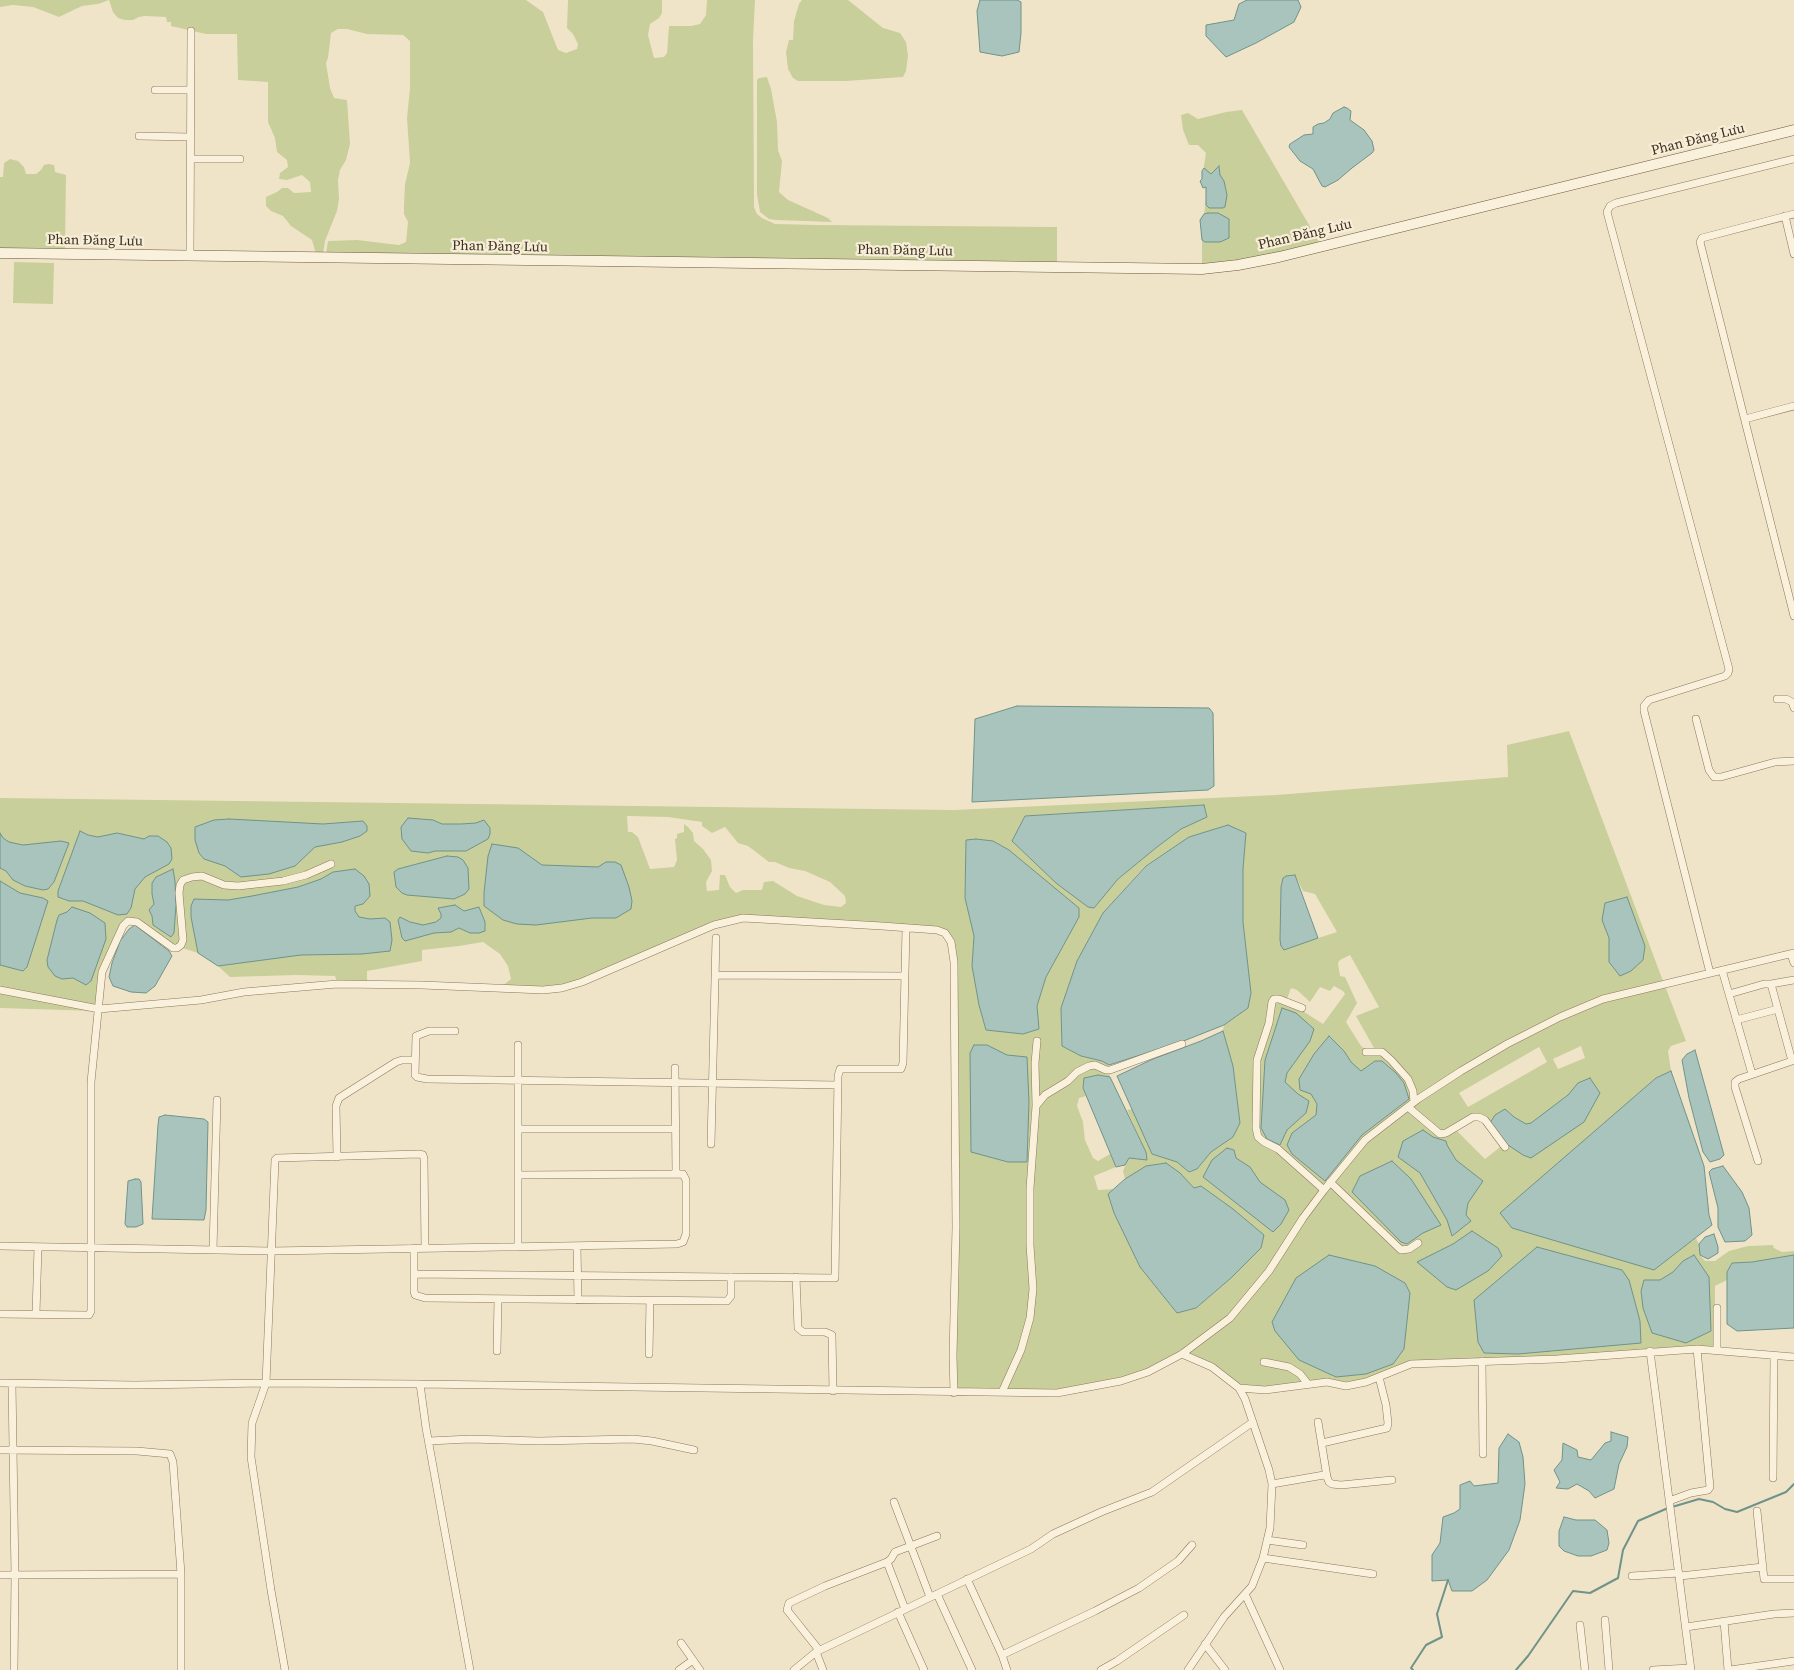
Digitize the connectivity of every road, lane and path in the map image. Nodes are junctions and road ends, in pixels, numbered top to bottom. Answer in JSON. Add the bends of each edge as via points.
{"nodes":[{"id":1,"x":191,"y":31,"type":"dead end"},
{"id":2,"x":155,"y":90,"type":"dead end"},
{"id":3,"x":191,"y":90,"type":"junction"},
{"id":4,"x":1794,"y":130,"type":"edge"},
{"id":5,"x":139,"y":136,"type":"dead end"},
{"id":6,"x":190,"y":137,"type":"junction"},
{"id":7,"x":190,"y":159,"type":"junction"},
{"id":8,"x":240,"y":159,"type":"dead end"},
{"id":9,"x":1794,"y":159,"type":"edge"},
{"id":10,"x":1794,"y":214,"type":"edge"},
{"id":11,"x":1785,"y":216,"type":"junction"},
{"id":12,"x":0,"y":253,"type":"edge"},
{"id":13,"x":1794,"y":254,"type":"edge"},
{"id":14,"x":190,"y":256,"type":"junction"},
{"id":15,"x":1794,"y":406,"type":"edge"},
{"id":16,"x":1745,"y":419,"type":"junction"},
{"id":17,"x":1792,"y":596,"type":"edge"},
{"id":18,"x":1794,"y":616,"type":"edge"},
{"id":19,"x":1778,"y":700,"type":"dead end"},
{"id":20,"x":1794,"y":708,"type":"edge"},
{"id":21,"x":1696,"y":719,"type":"dead end"},
{"id":22,"x":1794,"y":761,"type":"edge"},
{"id":23,"x":331,"y":864,"type":"dead end"},
{"id":24,"x":906,"y":928,"type":"junction"},
{"id":25,"x":716,"y":938,"type":"dead end"},
{"id":26,"x":1793,"y":953,"type":"edge"},
{"id":27,"x":1794,"y":963,"type":"edge"},
{"id":28,"x":1722,"y":970,"type":"junction"},
{"id":29,"x":1710,"y":973,"type":"junction"},
{"id":30,"x":715,"y":975,"type":"junction"},
{"id":31,"x":905,"y":976,"type":"junction"},
{"id":32,"x":1794,"y":980,"type":"edge"},
{"id":33,"x":1771,"y":984,"type":"junction"},
{"id":34,"x":0,"y":990,"type":"edge"},
{"id":35,"x":1729,"y":994,"type":"junction"},
{"id":36,"x":1302,"y":1008,"type":"dead end"},
{"id":37,"x":99,"y":1009,"type":"junction"},
{"id":38,"x":1778,"y":1009,"type":"junction"},
{"id":39,"x":1736,"y":1020,"type":"junction"},
{"id":40,"x":455,"y":1031,"type":"dead end"},
{"id":41,"x":1037,"y":1041,"type":"dead end"},
{"id":42,"x":1182,"y":1044,"type":"dead end"},
{"id":43,"x":518,"y":1045,"type":"dead end"},
{"id":44,"x":1792,"y":1049,"type":"edge"},
{"id":45,"x":1366,"y":1052,"type":"dead end"},
{"id":46,"x":415,"y":1060,"type":"junction"},
{"id":47,"x":675,"y":1068,"type":"dead end"},
{"id":48,"x":1752,"y":1074,"type":"junction"},
{"id":49,"x":518,"y":1080,"type":"junction"},
{"id":50,"x":675,"y":1082,"type":"junction"},
{"id":51,"x":712,"y":1083,"type":"junction"},
{"id":52,"x":838,"y":1085,"type":"junction"},
{"id":53,"x":217,"y":1100,"type":"dead end"},
{"id":54,"x":1411,"y":1104,"type":"junction"},
{"id":55,"x":1036,"y":1106,"type":"junction"},
{"id":56,"x":518,"y":1130,"type":"junction"},
{"id":57,"x":676,"y":1130,"type":"junction"},
{"id":58,"x":711,"y":1144,"type":"dead end"},
{"id":59,"x":1505,"y":1147,"type":"dead end"},
{"id":60,"x":337,"y":1156,"type":"junction"},
{"id":61,"x":1758,"y":1161,"type":"dead end"},
{"id":62,"x":676,"y":1174,"type":"junction"},
{"id":63,"x":518,"y":1175,"type":"junction"},
{"id":64,"x":1330,"y":1182,"type":"junction"},
{"id":65,"x":1324,"y":1190,"type":"junction"},
{"id":66,"x":1418,"y":1243,"type":"dead end"},
{"id":67,"x":0,"y":1246,"type":"edge"},
{"id":68,"x":577,"y":1246,"type":"junction"},
{"id":69,"x":38,"y":1247,"type":"junction"},
{"id":70,"x":518,"y":1247,"type":"junction"},
{"id":71,"x":90,"y":1248,"type":"junction"},
{"id":72,"x":414,"y":1248,"type":"junction"},
{"id":73,"x":425,"y":1248,"type":"junction"},
{"id":74,"x":214,"y":1250,"type":"junction"},
{"id":75,"x":271,"y":1251,"type":"junction"},
{"id":76,"x":414,"y":1274,"type":"junction"},
{"id":77,"x":578,"y":1276,"type":"junction"},
{"id":78,"x":731,"y":1277,"type":"junction"},
{"id":79,"x":796,"y":1277,"type":"junction"},
{"id":80,"x":498,"y":1299,"type":"junction"},
{"id":81,"x":578,"y":1300,"type":"junction"},
{"id":82,"x":650,"y":1300,"type":"junction"},
{"id":83,"x":1717,"y":1308,"type":"dead end"},
{"id":84,"x":0,"y":1314,"type":"edge"},
{"id":85,"x":36,"y":1314,"type":"junction"},
{"id":86,"x":1697,"y":1350,"type":"junction"},
{"id":87,"x":1717,"y":1350,"type":"junction"},
{"id":88,"x":498,"y":1351,"type":"dead end"},
{"id":89,"x":1650,"y":1351,"type":"junction"},
{"id":90,"x":649,"y":1354,"type":"dead end"},
{"id":91,"x":1182,"y":1354,"type":"junction"},
{"id":92,"x":1774,"y":1356,"type":"junction"},
{"id":93,"x":1794,"y":1358,"type":"edge"},
{"id":94,"x":1482,"y":1361,"type":"junction"},
{"id":95,"x":1264,"y":1362,"type":"dead end"},
{"id":96,"x":1379,"y":1377,"type":"junction"},
{"id":97,"x":0,"y":1383,"type":"edge"},
{"id":98,"x":266,"y":1383,"type":"junction"},
{"id":99,"x":12,"y":1384,"type":"junction"},
{"id":100,"x":420,"y":1384,"type":"junction"},
{"id":101,"x":1308,"y":1384,"type":"junction"},
{"id":102,"x":1239,"y":1388,"type":"junction"},
{"id":103,"x":833,"y":1391,"type":"junction"},
{"id":104,"x":1002,"y":1392,"type":"junction"},
{"id":105,"x":954,"y":1393,"type":"junction"},
{"id":106,"x":1253,"y":1422,"type":"junction"},
{"id":107,"x":1318,"y":1422,"type":"dead end"},
{"id":108,"x":429,"y":1441,"type":"junction"},
{"id":109,"x":1322,"y":1443,"type":"junction"},
{"id":110,"x":0,"y":1450,"type":"edge"},
{"id":111,"x":14,"y":1450,"type":"junction"},
{"id":112,"x":694,"y":1450,"type":"dead end"},
{"id":113,"x":1483,"y":1454,"type":"dead end"},
{"id":114,"x":1327,"y":1477,"type":"junction"},
{"id":115,"x":1774,"y":1478,"type":"dead end"},
{"id":116,"x":1392,"y":1480,"type":"dead end"},
{"id":117,"x":1272,"y":1484,"type":"junction"},
{"id":118,"x":1669,"y":1501,"type":"junction"},
{"id":119,"x":894,"y":1502,"type":"dead end"},
{"id":120,"x":1758,"y":1511,"type":"dead end"},
{"id":121,"x":937,"y":1536,"type":"dead end"},
{"id":122,"x":1267,"y":1540,"type":"junction"},
{"id":123,"x":1192,"y":1545,"type":"dead end"},
{"id":124,"x":910,"y":1546,"type":"junction"},
{"id":125,"x":1303,"y":1546,"type":"dead end"},
{"id":126,"x":1263,"y":1558,"type":"junction"},
{"id":127,"x":887,"y":1562,"type":"junction"},
{"id":128,"x":1763,"y":1567,"type":"junction"},
{"id":129,"x":180,"y":1574,"type":"junction"},
{"id":130,"x":1373,"y":1574,"type":"dead end"},
{"id":131,"x":1680,"y":1574,"type":"junction"},
{"id":132,"x":0,"y":1576,"type":"edge"},
{"id":133,"x":15,"y":1576,"type":"junction"},
{"id":134,"x":1632,"y":1576,"type":"dead end"},
{"id":135,"x":1794,"y":1578,"type":"edge"},
{"id":136,"x":967,"y":1579,"type":"junction"},
{"id":137,"x":1245,"y":1594,"type":"junction"},
{"id":138,"x":933,"y":1595,"type":"junction"},
{"id":139,"x":901,"y":1610,"type":"junction"},
{"id":140,"x":1794,"y":1613,"type":"edge"},
{"id":141,"x":1184,"y":1615,"type":"dead end"},
{"id":142,"x":1605,"y":1620,"type":"dead end"},
{"id":143,"x":1724,"y":1621,"type":"junction"},
{"id":144,"x":1580,"y":1625,"type":"dead end"},
{"id":145,"x":1686,"y":1627,"type":"junction"},
{"id":146,"x":680,"y":1643,"type":"dead end"},
{"id":147,"x":1205,"y":1644,"type":"junction"},
{"id":148,"x":817,"y":1651,"type":"junction"},
{"id":149,"x":1002,"y":1655,"type":"junction"},
{"id":150,"x":693,"y":1660,"type":"junction"},
{"id":151,"x":1794,"y":1661,"type":"edge"},
{"id":152,"x":1691,"y":1669,"type":"edge"},
{"id":153,"x":14,"y":1670,"type":"edge"},
{"id":154,"x":181,"y":1670,"type":"edge"},
{"id":155,"x":285,"y":1670,"type":"edge"},
{"id":156,"x":470,"y":1670,"type":"edge"},
{"id":157,"x":679,"y":1670,"type":"edge"},
{"id":158,"x":700,"y":1670,"type":"edge"},
{"id":159,"x":794,"y":1670,"type":"edge"},
{"id":160,"x":823,"y":1670,"type":"edge"},
{"id":161,"x":924,"y":1670,"type":"edge"},
{"id":162,"x":972,"y":1670,"type":"edge"},
{"id":163,"x":1007,"y":1670,"type":"edge"},
{"id":164,"x":1101,"y":1670,"type":"edge"},
{"id":165,"x":1188,"y":1670,"type":"edge"},
{"id":166,"x":1225,"y":1670,"type":"edge"},
{"id":167,"x":1280,"y":1670,"type":"edge"},
{"id":168,"x":1585,"y":1670,"type":"edge"},
{"id":169,"x":1609,"y":1670,"type":"edge"},
{"id":170,"x":1653,"y":1670,"type":"edge"},
{"id":171,"x":1729,"y":1670,"type":"edge"}],
"edges":[{"from":1,"to":3,"type":"street"},
{"from":2,"to":3,"type":"street"},
{"from":3,"to":6,"type":"street"},
{"from":4,"to":14,"type":"street","name":"Phan Đăng Lưu","via":[[1279,257],[1202,269]]},
{"from":5,"to":6,"type":"street"},
{"from":6,"to":7,"type":"street"},
{"from":7,"to":8,"type":"street"},
{"from":7,"to":14,"type":"street"},
{"from":9,"to":29,"type":"street","via":[[1616,203],[1607,212],[1728,669],[1725,676],[1649,700],[1644,706]]},
{"from":10,"to":11,"type":"street"},
{"from":11,"to":13,"type":"street"},
{"from":11,"to":16,"type":"street","via":[[1700,240]]},
{"from":12,"to":14,"type":"street","name":"Phan Đăng Lưu"},
{"from":15,"to":16,"type":"street"},
{"from":16,"to":17,"type":"street"},
{"from":17,"to":18,"type":"street"},
{"from":19,"to":20,"type":"street","via":[[1792,702]]},
{"from":21,"to":22,"type":"street","via":[[1709,770],[1714,777],[1775,762]]},
{"from":23,"to":37,"type":"street","via":[[291,879],[238,886],[224,885],[202,876],[183,880],[180,885],[181,945],[173,948],[137,922],[128,922],[116,938],[102,972]]},
{"from":24,"to":31,"type":"street"},
{"from":24,"to":37,"type":"street","via":[[743,918],[714,925],[562,988],[337,984]]},
{"from":24,"to":105,"type":"street","via":[[945,933],[951,942],[954,962]]},
{"from":25,"to":30,"type":"street"},
{"from":26,"to":27,"type":"street"},
{"from":26,"to":28,"type":"street"},
{"from":28,"to":29,"type":"street"},
{"from":28,"to":35,"type":"street"},
{"from":29,"to":54,"type":"street","via":[[1603,999],[1560,1017],[1507,1044]]},
{"from":30,"to":31,"type":"street"},
{"from":30,"to":51,"type":"street"},
{"from":31,"to":52,"type":"street","via":[[901,1070],[840,1069]]},
{"from":32,"to":33,"type":"street"},
{"from":33,"to":35,"type":"street"},
{"from":33,"to":38,"type":"street"},
{"from":34,"to":37,"type":"street"},
{"from":35,"to":39,"type":"street"},
{"from":36,"to":65,"type":"street","via":[[1279,999],[1272,1002],[1257,1060],[1256,1128],[1258,1137],[1278,1149]]},
{"from":37,"to":71,"type":"street","via":[[91,1082]]},
{"from":38,"to":39,"type":"street"},
{"from":38,"to":44,"type":"street"},
{"from":39,"to":48,"type":"street"},
{"from":40,"to":46,"type":"street","via":[[429,1031],[416,1036]]},
{"from":41,"to":55,"type":"street"},
{"from":42,"to":55,"type":"street","via":[[1110,1070],[1090,1066],[1045,1095]]},
{"from":43,"to":49,"type":"street"},
{"from":44,"to":48,"type":"street","via":[[1790,1063]]},
{"from":45,"to":54,"type":"street","via":[[1382,1052],[1408,1079],[1413,1092]]},
{"from":46,"to":49,"type":"street","via":[[418,1078]]},
{"from":46,"to":60,"type":"street","via":[[396,1062],[339,1098],[336,1106]]},
{"from":47,"to":50,"type":"street"},
{"from":48,"to":61,"type":"street","via":[[1735,1082],[1735,1087]]},
{"from":49,"to":50,"type":"street"},
{"from":49,"to":56,"type":"street"},
{"from":50,"to":51,"type":"street"},
{"from":50,"to":57,"type":"street"},
{"from":51,"to":52,"type":"street"},
{"from":51,"to":58,"type":"street"},
{"from":52,"to":79,"type":"street","via":[[835,1278]]},
{"from":53,"to":74,"type":"street"},
{"from":54,"to":59,"type":"street","via":[[1440,1134],[1479,1117],[1485,1120]]},
{"from":54,"to":64,"type":"street","via":[[1365,1140]]},
{"from":55,"to":104,"type":"street","via":[[1030,1188],[1033,1289],[1030,1318],[1021,1350]]},
{"from":56,"to":57,"type":"street"},
{"from":56,"to":63,"type":"street"},
{"from":57,"to":62,"type":"street"},
{"from":60,"to":73,"type":"street","via":[[423,1155]]},
{"from":60,"to":75,"type":"street","via":[[274,1160]]},
{"from":62,"to":63,"type":"street"},
{"from":62,"to":68,"type":"street","via":[[683,1174],[686,1180],[686,1234],[683,1242]]},
{"from":63,"to":70,"type":"street"},
{"from":64,"to":65,"type":"street"},
{"from":64,"to":66,"type":"street","via":[[1401,1250]]},
{"from":65,"to":91,"type":"street","via":[[1251,1295],[1219,1328]]},
{"from":67,"to":69,"type":"street"},
{"from":68,"to":70,"type":"street"},
{"from":68,"to":77,"type":"street"},
{"from":69,"to":71,"type":"street"},
{"from":69,"to":85,"type":"street"},
{"from":70,"to":73,"type":"street"},
{"from":71,"to":74,"type":"street"},
{"from":71,"to":85,"type":"street","via":[[89,1315]]},
{"from":72,"to":73,"type":"street"},
{"from":72,"to":75,"type":"street"},
{"from":72,"to":76,"type":"street"},
{"from":74,"to":75,"type":"street"},
{"from":75,"to":98,"type":"street"},
{"from":76,"to":77,"type":"street"},
{"from":76,"to":80,"type":"street","via":[[415,1295],[419,1297]]},
{"from":77,"to":78,"type":"street"},
{"from":77,"to":81,"type":"street"},
{"from":78,"to":79,"type":"street"},
{"from":78,"to":82,"type":"street","via":[[731,1296],[727,1301]]},
{"from":79,"to":103,"type":"street","via":[[798,1328],[803,1332],[832,1335]]},
{"from":80,"to":81,"type":"street"},
{"from":80,"to":88,"type":"street"},
{"from":81,"to":82,"type":"street"},
{"from":82,"to":90,"type":"street"},
{"from":83,"to":87,"type":"street"},
{"from":84,"to":85,"type":"street"},
{"from":86,"to":87,"type":"street"},
{"from":86,"to":89,"type":"street"},
{"from":86,"to":118,"type":"street","via":[[1710,1488]]},
{"from":87,"to":92,"type":"street"},
{"from":89,"to":94,"type":"street"},
{"from":89,"to":118,"type":"street"},
{"from":91,"to":102,"type":"street","via":[[1212,1367]]},
{"from":91,"to":104,"type":"street","via":[[1148,1372],[1121,1381],[1057,1393]]},
{"from":92,"to":93,"type":"street"},
{"from":92,"to":115,"type":"street"},
{"from":94,"to":96,"type":"street","via":[[1411,1364]]},
{"from":94,"to":113,"type":"street"},
{"from":95,"to":101,"type":"street","via":[[1290,1367]]},
{"from":96,"to":101,"type":"street","via":[[1346,1386],[1327,1382]]},
{"from":96,"to":109,"type":"street","via":[[1386,1405],[1387,1428]]},
{"from":97,"to":99,"type":"street"},
{"from":98,"to":99,"type":"street"},
{"from":98,"to":100,"type":"street"},
{"from":98,"to":155,"type":"street","via":[[252,1423],[251,1457]]},
{"from":99,"to":111,"type":"street"},
{"from":100,"to":103,"type":"street"},
{"from":100,"to":108,"type":"street"},
{"from":101,"to":102,"type":"street","via":[[1265,1390]]},
{"from":102,"to":106,"type":"street"},
{"from":103,"to":105,"type":"street"},
{"from":104,"to":105,"type":"street"},
{"from":106,"to":117,"type":"street"},
{"from":106,"to":136,"type":"street","via":[[1152,1492],[1053,1534],[1031,1549]]},
{"from":107,"to":109,"type":"street"},
{"from":108,"to":112,"type":"street","via":[[632,1439]]},
{"from":108,"to":156,"type":"street"},
{"from":109,"to":114,"type":"street"},
{"from":110,"to":111,"type":"street"},
{"from":111,"to":129,"type":"street","via":[[170,1454]]},
{"from":111,"to":133,"type":"street"},
{"from":114,"to":116,"type":"street","via":[[1332,1484],[1341,1485]]},
{"from":114,"to":117,"type":"street"},
{"from":117,"to":122,"type":"street"},
{"from":118,"to":131,"type":"street"},
{"from":119,"to":124,"type":"street"},
{"from":120,"to":128,"type":"street"},
{"from":121,"to":124,"type":"street"},
{"from":122,"to":125,"type":"street"},
{"from":122,"to":126,"type":"street"},
{"from":123,"to":149,"type":"street","via":[[1178,1562],[1139,1588]]},
{"from":124,"to":127,"type":"street","via":[[895,1552]]},
{"from":124,"to":138,"type":"street"},
{"from":126,"to":130,"type":"street"},
{"from":126,"to":137,"type":"street","via":[[1252,1586]]},
{"from":127,"to":139,"type":"street"},
{"from":127,"to":148,"type":"street","via":[[790,1603],[787,1610]]},
{"from":128,"to":131,"type":"street"},
{"from":128,"to":135,"type":"street","via":[[1764,1579]]},
{"from":129,"to":133,"type":"street"},
{"from":129,"to":154,"type":"street"},
{"from":131,"to":134,"type":"street"},
{"from":131,"to":145,"type":"street"},
{"from":132,"to":133,"type":"street"},
{"from":133,"to":153,"type":"street"},
{"from":136,"to":138,"type":"street"},
{"from":136,"to":149,"type":"street"},
{"from":137,"to":147,"type":"street"},
{"from":137,"to":167,"type":"street"},
{"from":138,"to":139,"type":"street"},
{"from":138,"to":162,"type":"street"},
{"from":139,"to":148,"type":"street"},
{"from":139,"to":161,"type":"street"},
{"from":140,"to":143,"type":"street"},
{"from":141,"to":164,"type":"street"},
{"from":142,"to":169,"type":"street"},
{"from":143,"to":145,"type":"street"},
{"from":143,"to":171,"type":"street"},
{"from":144,"to":168,"type":"street"},
{"from":145,"to":152,"type":"street"},
{"from":146,"to":150,"type":"street"},
{"from":147,"to":165,"type":"street"},
{"from":147,"to":166,"type":"street"},
{"from":148,"to":159,"type":"street"},
{"from":148,"to":160,"type":"street"},
{"from":149,"to":163,"type":"street"},
{"from":150,"to":157,"type":"street"},
{"from":150,"to":158,"type":"street"},
{"from":151,"to":171,"type":"street"},
{"from":152,"to":170,"type":"street"}]}
